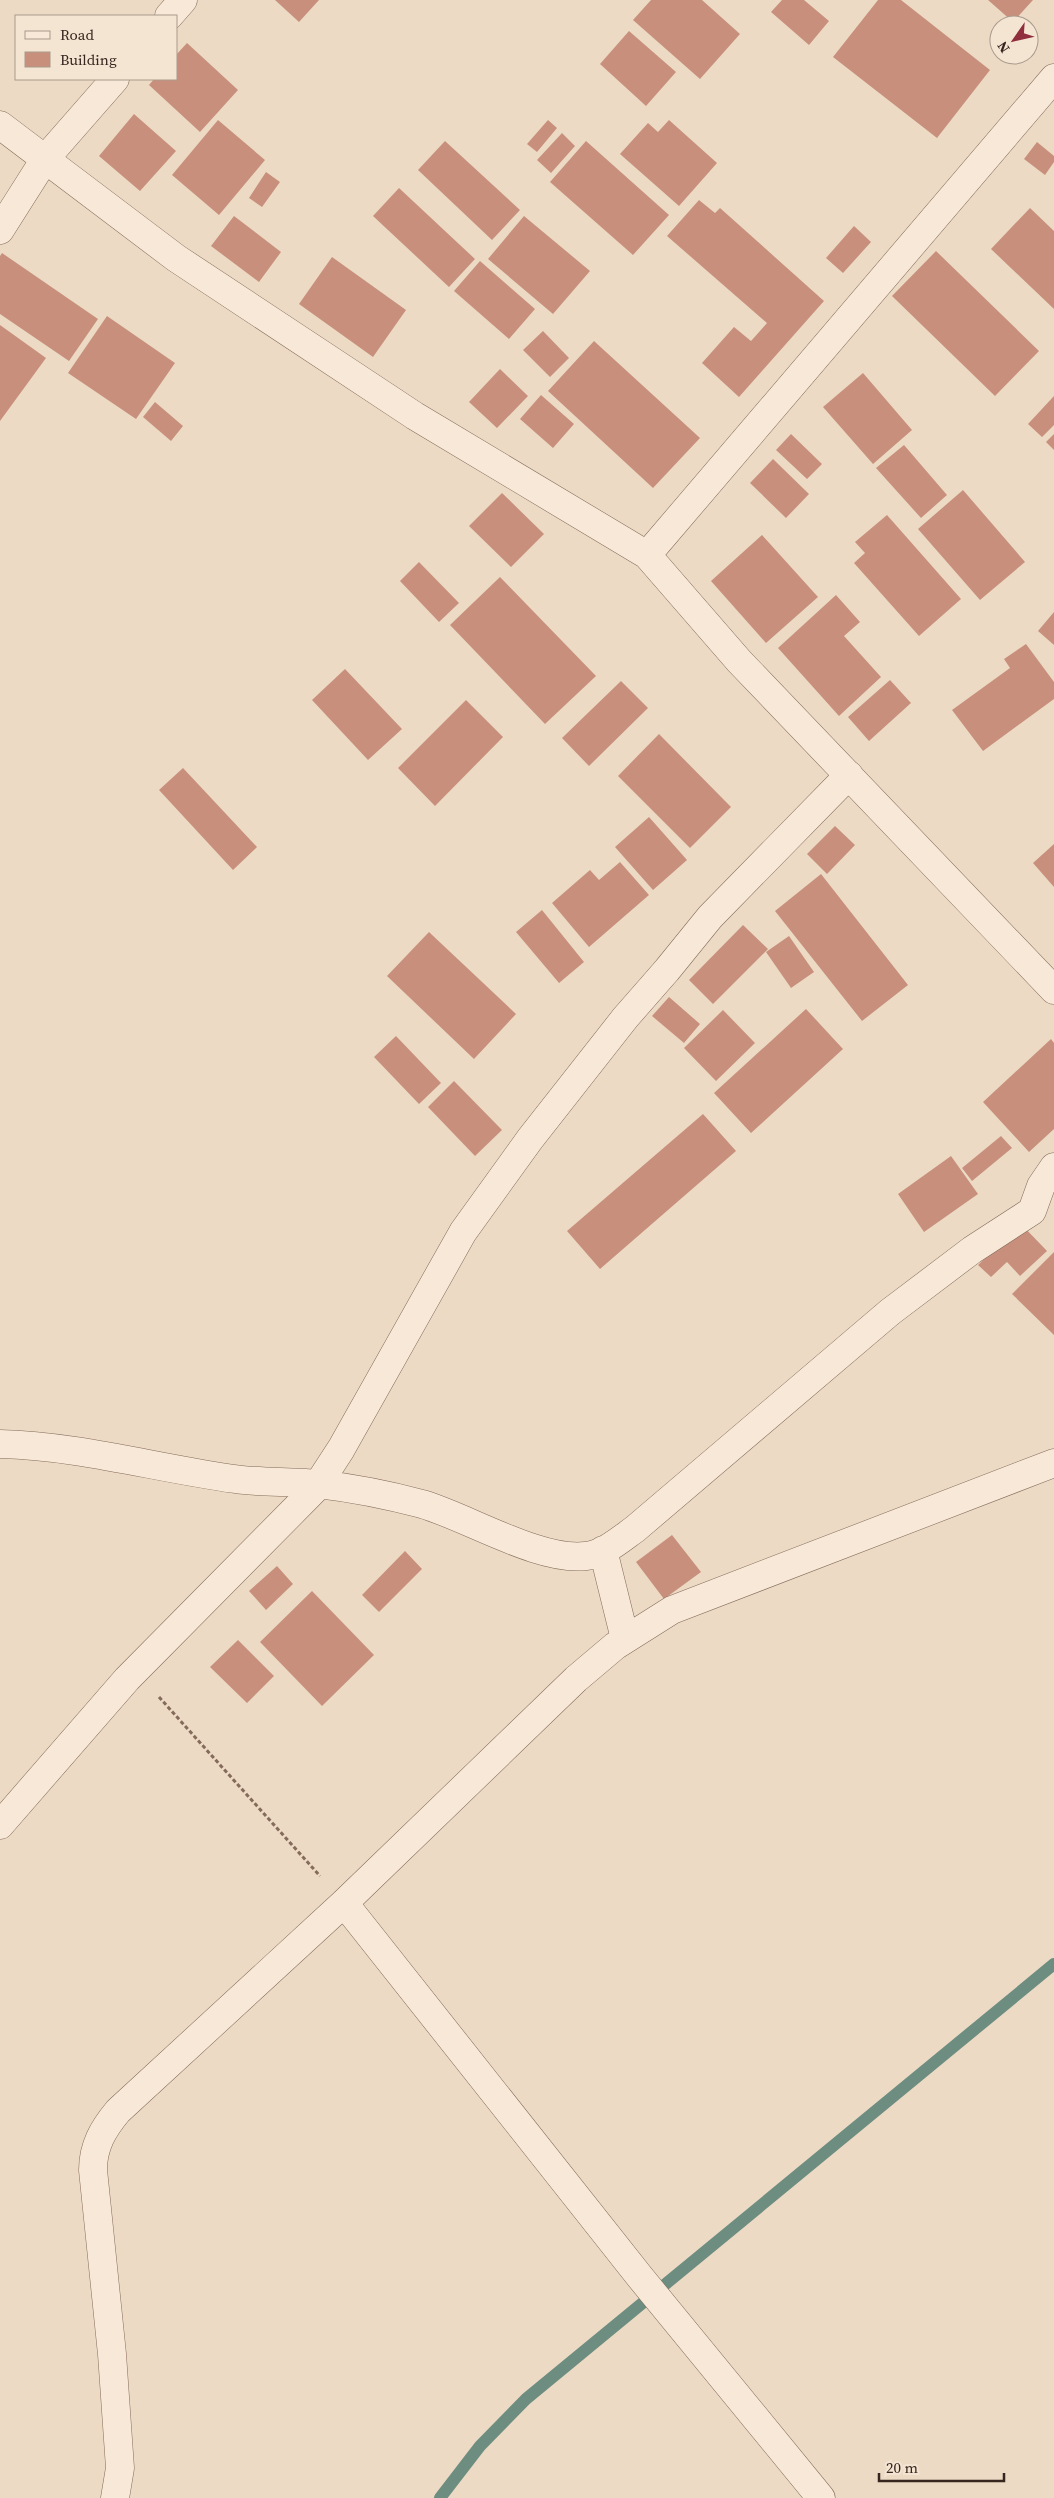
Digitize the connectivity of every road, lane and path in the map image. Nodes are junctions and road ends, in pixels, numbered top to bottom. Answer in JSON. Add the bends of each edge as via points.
{"nodes":[{"id":1,"x":183,"y":0,"type":"edge"},
{"id":2,"x":170,"y":15,"type":"edge"},
{"id":3,"x":1054,"y":78,"type":"edge"},
{"id":4,"x":114,"y":80,"type":"edge"},
{"id":5,"x":0,"y":125,"type":"edge"},
{"id":6,"x":45,"y":159,"type":"junction"},
{"id":7,"x":0,"y":230,"type":"edge"},
{"id":8,"x":648,"y":555,"type":"junction"},
{"id":9,"x":848,"y":775,"type":"junction"},
{"id":10,"x":1054,"y":990,"type":"edge"},
{"id":11,"x":1054,"y":1167,"type":"edge"},
{"id":12,"x":0,"y":1444,"type":"edge"},
{"id":13,"x":1054,"y":1463,"type":"edge"},
{"id":14,"x":318,"y":1484,"type":"junction"},
{"id":15,"x":603,"y":1550,"type":"junction"},
{"id":16,"x":625,"y":1639,"type":"junction"},
{"id":17,"x":135,"y":1670,"type":"junction"},
{"id":18,"x":0,"y":1825,"type":"edge"},
{"id":19,"x":344,"y":1902,"type":"junction"},
{"id":20,"x":115,"y":2498,"type":"edge"},
{"id":21,"x":821,"y":2498,"type":"edge"}],
"edges":[{"from":1,"to":2,"type":"street"},
{"from":3,"to":8,"type":"street"},
{"from":4,"to":6,"type":"street"},
{"from":5,"to":6,"type":"street"},
{"from":6,"to":7,"type":"street"},
{"from":6,"to":8,"type":"street","via":[[176,258],[415,416]]},
{"from":8,"to":9,"type":"street","via":[[739,661]]},
{"from":9,"to":10,"type":"street"},
{"from":9,"to":14,"type":"street","via":[[710,917],[619,1025],[530,1139],[463,1232]]},
{"from":11,"to":15,"type":"street","via":[[1041,1186],[1032,1211],[972,1250],[890,1312],[635,1529]]},
{"from":12,"to":14,"type":"street","via":[[98,1454],[237,1479]]},
{"from":13,"to":16,"type":"street","via":[[708,1595],[672,1610]]},
{"from":14,"to":15,"type":"street","via":[[423,1505],[551,1553],[586,1556]]},
{"from":14,"to":17,"type":"street"},
{"from":15,"to":16,"type":"street"},
{"from":16,"to":19,"type":"street","via":[[576,1679]]},
{"from":17,"to":18,"type":"street"},
{"from":17,"to":19,"type":"path"},
{"from":19,"to":20,"type":"street","via":[[118,2111],[96,2145],[93,2170],[120,2468]]},
{"from":19,"to":21,"type":"street","via":[[640,2277]]}]}
